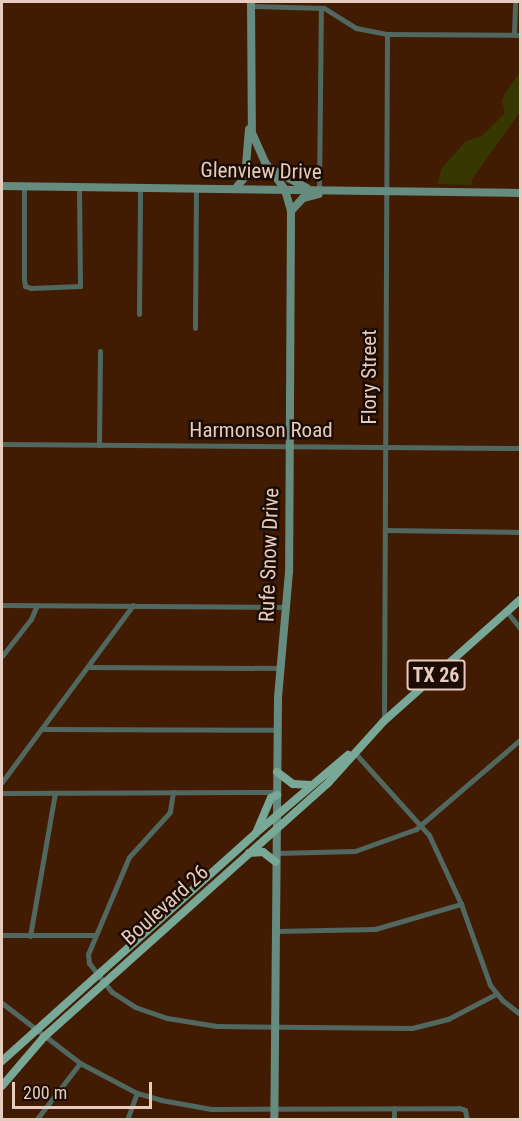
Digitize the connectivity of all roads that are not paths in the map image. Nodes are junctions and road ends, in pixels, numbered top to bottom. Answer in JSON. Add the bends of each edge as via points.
{"nodes":[{"id":1,"x":515,"y":2,"type":"edge"},
{"id":2,"x":251,"y":4,"type":"edge"},
{"id":3,"x":321,"y":8,"type":"junction"},
{"id":4,"x":387,"y":34,"type":"junction"},
{"id":5,"x":517,"y":34,"type":"edge"},
{"id":6,"x":250,"y":118,"type":"junction"},
{"id":7,"x":271,"y":170,"type":"junction"},
{"id":8,"x":2,"y":186,"type":"edge"},
{"id":9,"x":24,"y":186,"type":"junction"},
{"id":10,"x":79,"y":187,"type":"junction"},
{"id":11,"x":140,"y":188,"type":"junction"},
{"id":12,"x":196,"y":188,"type":"junction"},
{"id":13,"x":235,"y":189,"type":"junction"},
{"id":14,"x":285,"y":190,"type":"junction"},
{"id":15,"x":315,"y":190,"type":"junction"},
{"id":16,"x":332,"y":190,"type":"junction"},
{"id":17,"x":387,"y":191,"type":"junction"},
{"id":18,"x":520,"y":193,"type":"edge"},
{"id":19,"x":291,"y":211,"type":"junction"},
{"id":20,"x":139,"y":314,"type":"dead end"},
{"id":21,"x":195,"y":328,"type":"dead end"},
{"id":22,"x":100,"y":351,"type":"dead end"},
{"id":23,"x":2,"y":444,"type":"edge"},
{"id":24,"x":99,"y":446,"type":"junction"},
{"id":25,"x":290,"y":446,"type":"junction"},
{"id":26,"x":385,"y":447,"type":"junction"},
{"id":27,"x":520,"y":448,"type":"edge"},
{"id":28,"x":385,"y":530,"type":"junction"},
{"id":29,"x":520,"y":531,"type":"edge"},
{"id":30,"x":520,"y":600,"type":"edge"},
{"id":31,"x":2,"y":605,"type":"edge"},
{"id":32,"x":37,"y":605,"type":"junction"},
{"id":33,"x":133,"y":605,"type":"junction"},
{"id":34,"x":287,"y":607,"type":"junction"},
{"id":35,"x":507,"y":612,"type":"junction"},
{"id":36,"x":520,"y":628,"type":"edge"},
{"id":37,"x":2,"y":656,"type":"edge"},
{"id":38,"x":88,"y":667,"type":"junction"},
{"id":39,"x":279,"y":668,"type":"junction"},
{"id":40,"x":384,"y":721,"type":"junction"},
{"id":41,"x":43,"y":729,"type":"junction"},
{"id":42,"x":277,"y":730,"type":"junction"},
{"id":43,"x":520,"y":740,"type":"edge"},
{"id":44,"x":354,"y":752,"type":"junction"},
{"id":45,"x":277,"y":772,"type":"junction"},
{"id":46,"x":2,"y":782,"type":"edge"},
{"id":47,"x":311,"y":785,"type":"junction"},
{"id":48,"x":173,"y":792,"type":"junction"},
{"id":49,"x":2,"y":793,"type":"edge"},
{"id":50,"x":55,"y":793,"type":"junction"},
{"id":51,"x":277,"y":794,"type":"junction"},
{"id":52,"x":276,"y":817,"type":"junction"},
{"id":53,"x":421,"y":825,"type":"junction"},
{"id":54,"x":276,"y":828,"type":"junction"},
{"id":55,"x":256,"y":833,"type":"junction"},
{"id":56,"x":249,"y":853,"type":"junction"},
{"id":57,"x":276,"y":858,"type":"junction"},
{"id":58,"x":187,"y":902,"type":"junction"},
{"id":59,"x":461,"y":904,"type":"junction"},
{"id":60,"x":275,"y":931,"type":"junction"},
{"id":61,"x":2,"y":935,"type":"edge"},
{"id":62,"x":94,"y":935,"type":"junction"},
{"id":63,"x":30,"y":936,"type":"junction"},
{"id":64,"x":99,"y":975,"type":"junction"},
{"id":65,"x":105,"y":984,"type":"junction"},
{"id":66,"x":496,"y":993,"type":"junction"},
{"id":67,"x":2,"y":1003,"type":"edge"},
{"id":68,"x":520,"y":1014,"type":"edge"},
{"id":69,"x":274,"y":1027,"type":"junction"},
{"id":70,"x":37,"y":1031,"type":"junction"},
{"id":71,"x":44,"y":1037,"type":"junction"},
{"id":72,"x":2,"y":1061,"type":"edge"},
{"id":73,"x":80,"y":1063,"type":"junction"},
{"id":74,"x":2,"y":1086,"type":"edge"},
{"id":75,"x":137,"y":1093,"type":"junction"},
{"id":76,"x":394,"y":1108,"type":"junction"},
{"id":77,"x":274,"y":1109,"type":"junction"},
{"id":78,"x":38,"y":1119,"type":"edge"},
{"id":79,"x":127,"y":1119,"type":"edge"},
{"id":80,"x":274,"y":1119,"type":"edge"},
{"id":81,"x":394,"y":1119,"type":"edge"},
{"id":82,"x":467,"y":1119,"type":"edge"}],
"edges":[{"from":1,"to":5,"type":"street"},
{"from":2,"to":3,"type":"street"},
{"from":2,"to":6,"type":"main road","name":"Rufe Snow Drive"},
{"from":3,"to":4,"type":"street","via":[[356,28]]},
{"from":3,"to":15,"type":"street"},
{"from":4,"to":5,"type":"street"},
{"from":4,"to":17,"type":"street","name":"Flory Street"},
{"from":6,"to":7,"type":"main road","name":"Rufe Snow Drive","via":[[257,147]]},
{"from":6,"to":13,"type":"main road","via":[[245,177]]},
{"from":7,"to":14,"type":"main road","name":"Rufe Snow Drive"},
{"from":7,"to":15,"type":"main road"},
{"from":8,"to":9,"type":"main road","name":"Glenview Drive"},
{"from":9,"to":10,"type":"main road","name":"Glenview Drive"},
{"from":9,"to":10,"type":"street","via":[[25,286],[31,288],[80,286]]},
{"from":10,"to":11,"type":"main road","name":"Glenview Drive"},
{"from":11,"to":12,"type":"main road","name":"Glenview Drive"},
{"from":11,"to":20,"type":"street"},
{"from":12,"to":13,"type":"main road","name":"Glenview Drive"},
{"from":12,"to":21,"type":"street"},
{"from":13,"to":14,"type":"main road","name":"Glenview Drive"},
{"from":14,"to":15,"type":"main road","name":"Glenview Drive"},
{"from":14,"to":19,"type":"main road","name":"Rufe Snow Drive"},
{"from":15,"to":16,"type":"main road","name":"Glenview Drive"},
{"from":16,"to":17,"type":"main road","name":"Glenview Drive"},
{"from":16,"to":19,"type":"main road","via":[[303,198]]},
{"from":17,"to":18,"type":"main road","name":"Glenview Drive"},
{"from":17,"to":26,"type":"street","name":"Flory Street"},
{"from":19,"to":25,"type":"main road","name":"Rufe Snow Drive"},
{"from":22,"to":24,"type":"street"},
{"from":23,"to":24,"type":"street","name":"Harmonson Road"},
{"from":24,"to":25,"type":"street","name":"Harmonson Road"},
{"from":25,"to":26,"type":"street","name":"Harmonson Road"},
{"from":25,"to":34,"type":"main road","name":"Rufe Snow Drive"},
{"from":26,"to":27,"type":"street","name":"Harmonson Road"},
{"from":26,"to":28,"type":"street","name":"Flory Street"},
{"from":28,"to":29,"type":"street"},
{"from":28,"to":40,"type":"street","name":"Flory Street"},
{"from":30,"to":35,"type":"main road","name":"Boulevard 26","number":"TX 26"},
{"from":31,"to":32,"type":"street"},
{"from":32,"to":33,"type":"street"},
{"from":32,"to":37,"type":"street"},
{"from":33,"to":34,"type":"street"},
{"from":33,"to":38,"type":"street"},
{"from":34,"to":39,"type":"main road","name":"Rufe Snow Drive"},
{"from":35,"to":36,"type":"street"},
{"from":35,"to":40,"type":"main road","name":"Boulevard 26","number":"TX 26"},
{"from":38,"to":39,"type":"street"},
{"from":38,"to":41,"type":"street"},
{"from":39,"to":42,"type":"main road","name":"Rufe Snow Drive"},
{"from":40,"to":44,"type":"main road","name":"Boulevard 26","number":"TX 26"},
{"from":41,"to":42,"type":"street"},
{"from":41,"to":46,"type":"street"},
{"from":42,"to":45,"type":"main road","name":"Rufe Snow Drive"},
{"from":43,"to":53,"type":"street"},
{"from":44,"to":47,"type":"main road","name":"Boulevard 26","number":"TX 26"},
{"from":44,"to":53,"type":"street"},
{"from":44,"to":54,"type":"main road","name":"Boulevard 26","number":"TX 26","via":[[328,783]]},
{"from":45,"to":47,"type":"main road","via":[[293,784]]},
{"from":45,"to":51,"type":"main road","name":"Rufe Snow Drive"},
{"from":47,"to":52,"type":"main road","name":"Boulevard 26","number":"TX 26"},
{"from":48,"to":50,"type":"street"},
{"from":48,"to":51,"type":"street"},
{"from":48,"to":62,"type":"street","via":[[170,812],[129,857]]},
{"from":49,"to":50,"type":"street"},
{"from":50,"to":63,"type":"street"},
{"from":51,"to":52,"type":"main road","name":"Rufe Snow Drive"},
{"from":51,"to":55,"type":"main road","via":[[271,798]]},
{"from":52,"to":54,"type":"main road","name":"Rufe Snow Drive"},
{"from":52,"to":55,"type":"main road","name":"Boulevard 26","number":"TX 26"},
{"from":53,"to":57,"type":"street","via":[[355,851]]},
{"from":53,"to":59,"type":"street"},
{"from":54,"to":56,"type":"main road","name":"Boulevard 26","number":"TX 26"},
{"from":54,"to":57,"type":"main road","name":"Rufe Snow Drive"},
{"from":55,"to":58,"type":"main road","name":"Boulevard 26","number":"TX 26"},
{"from":56,"to":57,"type":"main road","via":[[263,852]]},
{"from":56,"to":58,"type":"main road","name":"Boulevard 26","number":"TX 26"},
{"from":57,"to":60,"type":"main road","name":"Rufe Snow Drive"},
{"from":58,"to":64,"type":"main road","name":"Boulevard 26","number":"TX 26"},
{"from":58,"to":65,"type":"main road","name":"Boulevard 26","number":"TX 26"},
{"from":59,"to":60,"type":"street","via":[[375,929]]},
{"from":59,"to":66,"type":"street","via":[[490,986]]},
{"from":60,"to":69,"type":"main road","name":"Rufe Snow Drive"},
{"from":61,"to":63,"type":"street"},
{"from":62,"to":63,"type":"street"},
{"from":62,"to":64,"type":"street","via":[[89,963]]},
{"from":64,"to":65,"type":"street"},
{"from":64,"to":70,"type":"main road","name":"Boulevard 26","number":"TX 26"},
{"from":65,"to":69,"type":"street","via":[[135,1006],[167,1018],[200,1025]]},
{"from":65,"to":71,"type":"main road","name":"Boulevard 26","number":"TX 26"},
{"from":66,"to":68,"type":"street"},
{"from":66,"to":69,"type":"street","via":[[448,1020],[412,1028]]},
{"from":67,"to":70,"type":"street"},
{"from":69,"to":77,"type":"main road","name":"Rufe Snow Drive"},
{"from":70,"to":71,"type":"street"},
{"from":70,"to":72,"type":"main road","name":"Boulevard 26","number":"TX 26"},
{"from":71,"to":73,"type":"street"},
{"from":71,"to":74,"type":"main road","name":"Boulevard 26","number":"TX 26"},
{"from":73,"to":75,"type":"street"},
{"from":73,"to":78,"type":"street"},
{"from":75,"to":77,"type":"street","via":[[211,1109]]},
{"from":75,"to":79,"type":"street"},
{"from":76,"to":77,"type":"street"},
{"from":76,"to":81,"type":"street"},
{"from":76,"to":82,"type":"street","via":[[465,1110]]},
{"from":77,"to":80,"type":"main road","name":"Rufe Snow Drive"}]}
